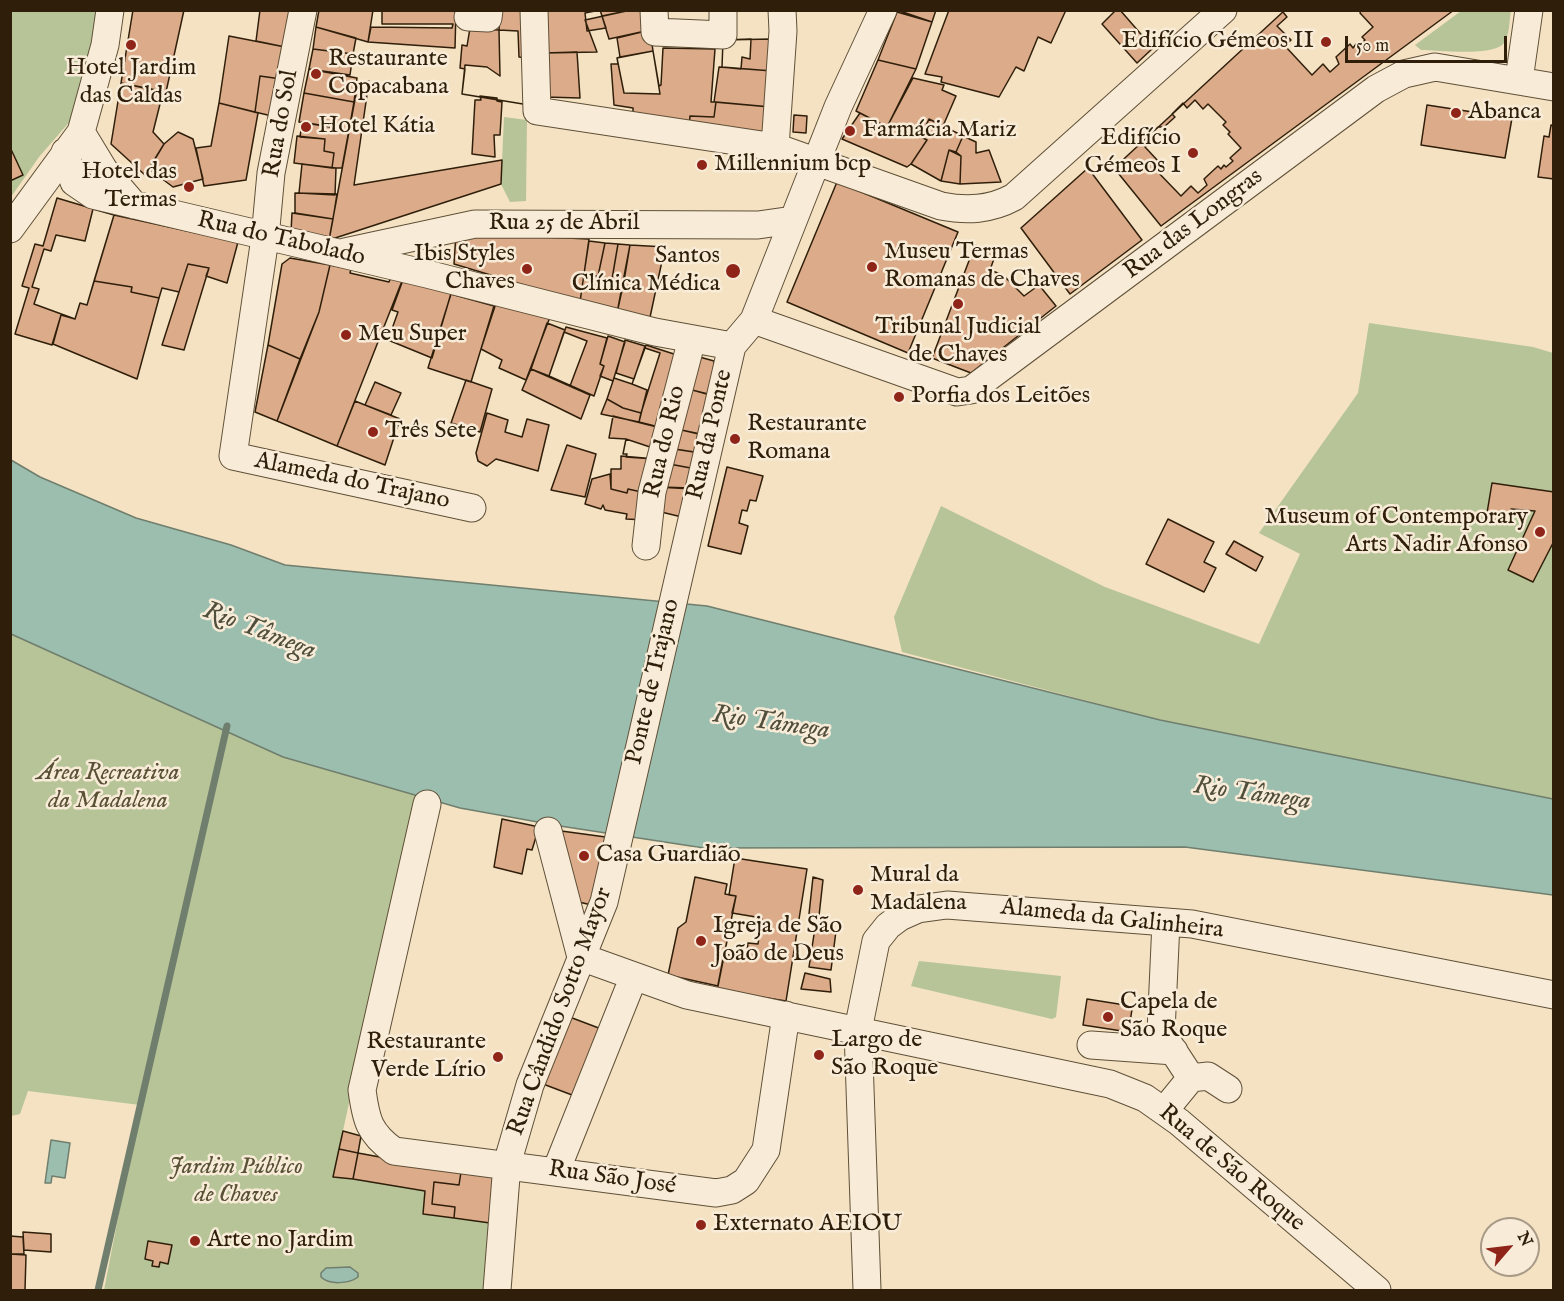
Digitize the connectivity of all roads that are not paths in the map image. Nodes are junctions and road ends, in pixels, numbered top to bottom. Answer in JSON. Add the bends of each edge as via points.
{"nodes":[{"id":1,"x":110,"y":10,"type":"edge"},
{"id":2,"x":303,"y":10,"type":"edge"},
{"id":3,"x":534,"y":10,"type":"edge"},
{"id":4,"x":782,"y":10,"type":"edge"},
{"id":5,"x":883,"y":10,"type":"edge"},
{"id":6,"x":1223,"y":10,"type":"edge"},
{"id":7,"x":1529,"y":10,"type":"edge"},
{"id":8,"x":655,"y":21,"type":"edge"},
{"id":9,"x":723,"y":23,"type":"edge"},
{"id":10,"x":1519,"y":80,"type":"junction"},
{"id":11,"x":1554,"y":87,"type":"edge"},
{"id":12,"x":73,"y":142,"type":"junction"},
{"id":13,"x":775,"y":147,"type":"junction"},
{"id":14,"x":817,"y":162,"type":"junction"},
{"id":15,"x":793,"y":220,"type":"junction"},
{"id":16,"x":10,"y":229,"type":"edge"},
{"id":17,"x":424,"y":235,"type":"junction"},
{"id":18,"x":265,"y":238,"type":"junction"},
{"id":19,"x":337,"y":254,"type":"junction"},
{"id":20,"x":427,"y":274,"type":"junction"},
{"id":21,"x":754,"y":320,"type":"junction"},
{"id":22,"x":692,"y":339,"type":"junction"},
{"id":23,"x":732,"y":346,"type":"junction"},
{"id":24,"x":233,"y":456,"type":"joint"},
{"id":25,"x":472,"y":508,"type":"dead end"},
{"id":26,"x":691,"y":524,"type":"joint"},
{"id":27,"x":646,"y":546,"type":"dead end"},
{"id":28,"x":700,"y":558,"type":"dead end"},
{"id":29,"x":427,"y":804,"type":"dead end"},
{"id":30,"x":548,"y":831,"type":"dead end"},
{"id":31,"x":618,"y":840,"type":"joint"},
{"id":32,"x":1166,"y":922,"type":"junction"},
{"id":33,"x":581,"y":957,"type":"junction"},
{"id":34,"x":634,"y":976,"type":"junction"},
{"id":35,"x":1554,"y":995,"type":"edge"},
{"id":36,"x":786,"y":1015,"type":"junction"},
{"id":37,"x":858,"y":1030,"type":"junction"},
{"id":38,"x":1091,"y":1045,"type":"dead end"},
{"id":39,"x":1174,"y":1051,"type":"junction"},
{"id":40,"x":1191,"y":1078,"type":"junction"},
{"id":41,"x":1228,"y":1089,"type":"dead end"},
{"id":42,"x":1164,"y":1111,"type":"junction"},
{"id":43,"x":507,"y":1164,"type":"junction"},
{"id":44,"x":556,"y":1171,"type":"junction"},
{"id":45,"x":497,"y":1290,"type":"edge"},
{"id":46,"x":867,"y":1290,"type":"edge"},
{"id":47,"x":1377,"y":1290,"type":"edge"}],
"edges":[{"from":1,"to":12,"type":"street","via":[[105,45]]},
{"from":2,"to":18,"type":"street","name":"Rua do Sol","via":[[272,173]]},
{"from":3,"to":13,"type":"street","via":[[537,111]]},
{"from":4,"to":13,"type":"street"},
{"from":5,"to":14,"type":"street"},
{"from":6,"to":14,"type":"street","via":[[1014,197],[989,208],[963,210],[940,206]]},
{"from":7,"to":10,"type":"street"},
{"from":8,"to":9,"type":"street"},
{"from":10,"to":11,"type":"street"},
{"from":10,"to":21,"type":"street","name":"Rua das Longras","via":[[1435,67],[1404,74],[1376,89],[981,384],[957,392]]},
{"from":12,"to":16,"type":"street"},
{"from":12,"to":18,"type":"street","name":"Rua do Tabolado","via":[[75,182],[93,195]]},
{"from":13,"to":14,"type":"street"},
{"from":14,"to":15,"type":"street"},
{"from":15,"to":17,"type":"street","name":"Rua 25 de Abril","via":[[758,225],[475,224]]},
{"from":15,"to":21,"type":"street"},
{"from":17,"to":19,"type":"street","name":"Rua 25 de Abril"},
{"from":17,"to":20,"type":"street","via":[[416,252]]},
{"from":18,"to":19,"type":"street","name":"Rua do Tabolado"},
{"from":18,"to":24,"type":"street","name":"Rua do Sol"},
{"from":19,"to":20,"type":"street","name":"Rua do Tabolado"},
{"from":20,"to":22,"type":"street","name":"Rua do Tabolado"},
{"from":21,"to":23,"type":"street"},
{"from":22,"to":23,"type":"street","name":"Rua do Tabolado"},
{"from":22,"to":27,"type":"street","name":"Rua do Rio","via":[[652,492]]},
{"from":23,"to":26,"type":"street","name":"Rua da Ponte"},
{"from":23,"to":28,"type":"street","via":[[739,368]]},
{"from":24,"to":25,"type":"street","name":"Alameda do Trajano"},
{"from":26,"to":31,"type":"street","name":"Ponte de Trajano"},
{"from":29,"to":43,"type":"street","name":"Rua São José","via":[[362,1090],[364,1110],[378,1140],[394,1151]]},
{"from":30,"to":33,"type":"street"},
{"from":31,"to":33,"type":"street","name":"Rua Cândido Sotto Mayor","via":[[603,902]]},
{"from":32,"to":35,"type":"street","name":"Alameda da Galinheira"},
{"from":32,"to":37,"type":"street","name":"Alameda da Galinheira","via":[[947,904],[918,909],[888,926],[876,941]]},
{"from":32,"to":39,"type":"street","via":[[1161,1032]]},
{"from":33,"to":34,"type":"street","name":"Rua de São Roque"},
{"from":33,"to":43,"type":"street","name":"Rua Cândido Sotto Mayor","via":[[530,1084]]},
{"from":34,"to":36,"type":"street","name":"Rua de São Roque","via":[[687,995]]},
{"from":34,"to":44,"type":"street"},
{"from":36,"to":37,"type":"street","name":"Rua de São Roque"},
{"from":36,"to":44,"type":"street","name":"Rua São José","via":[[766,1150],[746,1181],[732,1190],[716,1193]]},
{"from":37,"to":42,"type":"street","name":"Rua de São Roque","via":[[1110,1084]]},
{"from":37,"to":46,"type":"street","name":"Alameda da Galinheira"},
{"from":38,"to":39,"type":"street"},
{"from":39,"to":40,"type":"street"},
{"from":40,"to":41,"type":"street","via":[[1209,1076]]},
{"from":40,"to":42,"type":"street"},
{"from":42,"to":47,"type":"street","name":"Rua de São Roque"},
{"from":43,"to":44,"type":"street","name":"Rua São José"},
{"from":43,"to":45,"type":"street","name":"Rua Cândido Sotto Mayor"}]}
